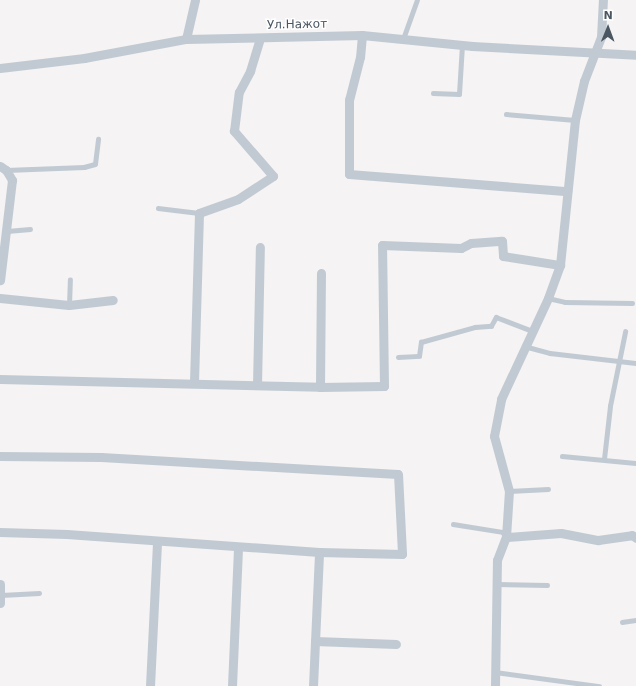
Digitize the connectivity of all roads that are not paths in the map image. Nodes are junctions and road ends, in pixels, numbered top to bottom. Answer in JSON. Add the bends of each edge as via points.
{"nodes":[{"id":1,"x":195,"y":0,"type":"edge"},
{"id":2,"x":417,"y":0,"type":"edge"},
{"id":3,"x":603,"y":0,"type":"edge"},
{"id":4,"x":362,"y":36,"type":"junction"},
{"id":5,"x":186,"y":38,"type":"junction"},
{"id":6,"x":260,"y":38,"type":"junction"},
{"id":7,"x":402,"y":41,"type":"junction"},
{"id":8,"x":462,"y":45,"type":"junction"},
{"id":9,"x":596,"y":51,"type":"junction"},
{"id":10,"x":636,"y":55,"type":"edge"},
{"id":11,"x":0,"y":68,"type":"edge"},
{"id":12,"x":433,"y":93,"type":"dead end"},
{"id":13,"x":506,"y":114,"type":"dead end"},
{"id":14,"x":574,"y":120,"type":"junction"},
{"id":15,"x":98,"y":138,"type":"dead end"},
{"id":16,"x":3,"y":168,"type":"edge"},
{"id":17,"x":567,"y":191,"type":"junction"},
{"id":18,"x":158,"y":208,"type":"dead end"},
{"id":19,"x":199,"y":213,"type":"junction"},
{"id":20,"x":30,"y":229,"type":"dead end"},
{"id":21,"x":4,"y":230,"type":"edge"},
{"id":22,"x":260,"y":247,"type":"dead end"},
{"id":23,"x":560,"y":265,"type":"junction"},
{"id":24,"x":321,"y":273,"type":"dead end"},
{"id":25,"x":0,"y":280,"type":"edge"},
{"id":26,"x":70,"y":280,"type":"dead end"},
{"id":27,"x":0,"y":298,"type":"edge"},
{"id":28,"x":548,"y":298,"type":"junction"},
{"id":29,"x":113,"y":300,"type":"dead end"},
{"id":30,"x":632,"y":303,"type":"dead end"},
{"id":31,"x":69,"y":305,"type":"junction"},
{"id":32,"x":532,"y":331,"type":"junction"},
{"id":33,"x":625,"y":332,"type":"dead end"},
{"id":34,"x":524,"y":346,"type":"junction"},
{"id":35,"x":398,"y":357,"type":"dead end"},
{"id":36,"x":620,"y":362,"type":"junction"},
{"id":37,"x":636,"y":363,"type":"edge"},
{"id":38,"x":0,"y":379,"type":"edge"},
{"id":39,"x":194,"y":382,"type":"junction"},
{"id":40,"x":257,"y":385,"type":"junction"},
{"id":41,"x":320,"y":387,"type":"junction"},
{"id":42,"x":0,"y":456,"type":"edge"},
{"id":43,"x":562,"y":456,"type":"dead end"},
{"id":44,"x":604,"y":459,"type":"junction"},
{"id":45,"x":636,"y":463,"type":"edge"},
{"id":46,"x":548,"y":489,"type":"dead end"},
{"id":47,"x":509,"y":491,"type":"junction"},
{"id":48,"x":452,"y":524,"type":"dead end"},
{"id":49,"x":0,"y":532,"type":"edge"},
{"id":50,"x":506,"y":537,"type":"junction"},
{"id":51,"x":636,"y":538,"type":"edge"},
{"id":52,"x":157,"y":542,"type":"junction"},
{"id":53,"x":238,"y":547,"type":"junction"},
{"id":54,"x":319,"y":552,"type":"junction"},
{"id":55,"x":0,"y":584,"type":"edge"},
{"id":56,"x":497,"y":584,"type":"junction"},
{"id":57,"x":547,"y":585,"type":"dead end"},
{"id":58,"x":39,"y":594,"type":"dead end"},
{"id":59,"x":1,"y":599,"type":"edge"},
{"id":60,"x":636,"y":620,"type":"edge"},
{"id":61,"x":622,"y":622,"type":"dead end"},
{"id":62,"x":315,"y":641,"type":"junction"},
{"id":63,"x":396,"y":644,"type":"dead end"},
{"id":64,"x":495,"y":672,"type":"junction"},
{"id":65,"x":150,"y":686,"type":"edge"},
{"id":66,"x":232,"y":686,"type":"edge"},
{"id":67,"x":313,"y":686,"type":"edge"},
{"id":68,"x":495,"y":686,"type":"edge"},
{"id":69,"x":599,"y":686,"type":"edge"}],
"edges":[{"from":1,"to":5,"type":"street"},
{"from":2,"to":7,"type":"lane"},
{"from":3,"to":9,"type":"street","via":[[601,38]]},
{"from":4,"to":6,"type":"street","name":"Ул.Нажот"},
{"from":4,"to":7,"type":"street","name":"Ул.Нажот"},
{"from":4,"to":17,"type":"street","via":[[360,57],[349,100],[349,174]]},
{"from":5,"to":6,"type":"street","name":"Ул.Нажот"},
{"from":5,"to":11,"type":"street","name":"Ул.Нажот","via":[[84,58]]},
{"from":6,"to":19,"type":"street","via":[[250,72],[239,92],[234,131],[273,176],[238,199]]},
{"from":7,"to":8,"type":"street","name":"Ул.Нажот"},
{"from":8,"to":9,"type":"street","name":"Ул.Нажот"},
{"from":8,"to":12,"type":"lane","via":[[460,94]]},
{"from":9,"to":10,"type":"street","name":"Ул.Нажот"},
{"from":9,"to":14,"type":"street","via":[[584,81]]},
{"from":13,"to":14,"type":"lane"},
{"from":14,"to":17,"type":"street"},
{"from":15,"to":16,"type":"lane","via":[[95,164]]},
{"from":16,"to":21,"type":"street","via":[[12,180]]},
{"from":17,"to":23,"type":"street"},
{"from":18,"to":19,"type":"lane"},
{"from":19,"to":39,"type":"street"},
{"from":20,"to":21,"type":"lane"},
{"from":21,"to":25,"type":"street"},
{"from":22,"to":40,"type":"street"},
{"from":23,"to":28,"type":"street"},
{"from":23,"to":41,"type":"street","via":[[503,256],[502,241],[472,243],[461,248],[382,246],[384,386]]},
{"from":24,"to":41,"type":"street"},
{"from":26,"to":31,"type":"lane"},
{"from":27,"to":31,"type":"street"},
{"from":28,"to":30,"type":"lane","via":[[565,302]]},
{"from":28,"to":32,"type":"street"},
{"from":29,"to":31,"type":"street"},
{"from":32,"to":34,"type":"street"},
{"from":32,"to":35,"type":"lane","via":[[496,317],[491,326],[475,327],[421,342],[418,356]]},
{"from":33,"to":36,"type":"lane"},
{"from":34,"to":36,"type":"lane","via":[[550,353]]},
{"from":34,"to":47,"type":"street","via":[[501,399],[494,436]]},
{"from":36,"to":37,"type":"lane"},
{"from":36,"to":44,"type":"lane","via":[[610,406]]},
{"from":38,"to":39,"type":"street"},
{"from":39,"to":40,"type":"street"},
{"from":40,"to":41,"type":"street"},
{"from":42,"to":54,"type":"street","via":[[101,457],[398,474],[402,554]]},
{"from":43,"to":44,"type":"lane"},
{"from":44,"to":45,"type":"lane"},
{"from":46,"to":47,"type":"lane"},
{"from":47,"to":50,"type":"street"},
{"from":48,"to":50,"type":"lane","via":[[503,532]]},
{"from":49,"to":52,"type":"street","via":[[67,534]]},
{"from":50,"to":51,"type":"street","via":[[561,533],[598,540],[632,535]]},
{"from":50,"to":56,"type":"street","via":[[497,560]]},
{"from":52,"to":53,"type":"street"},
{"from":52,"to":65,"type":"street"},
{"from":53,"to":54,"type":"street"},
{"from":53,"to":66,"type":"street"},
{"from":54,"to":62,"type":"street"},
{"from":55,"to":59,"type":"street"},
{"from":56,"to":57,"type":"lane"},
{"from":56,"to":64,"type":"street"},
{"from":58,"to":59,"type":"lane"},
{"from":60,"to":61,"type":"lane"},
{"from":62,"to":63,"type":"street"},
{"from":62,"to":67,"type":"street"},
{"from":64,"to":68,"type":"street"},
{"from":64,"to":69,"type":"lane"}]}
